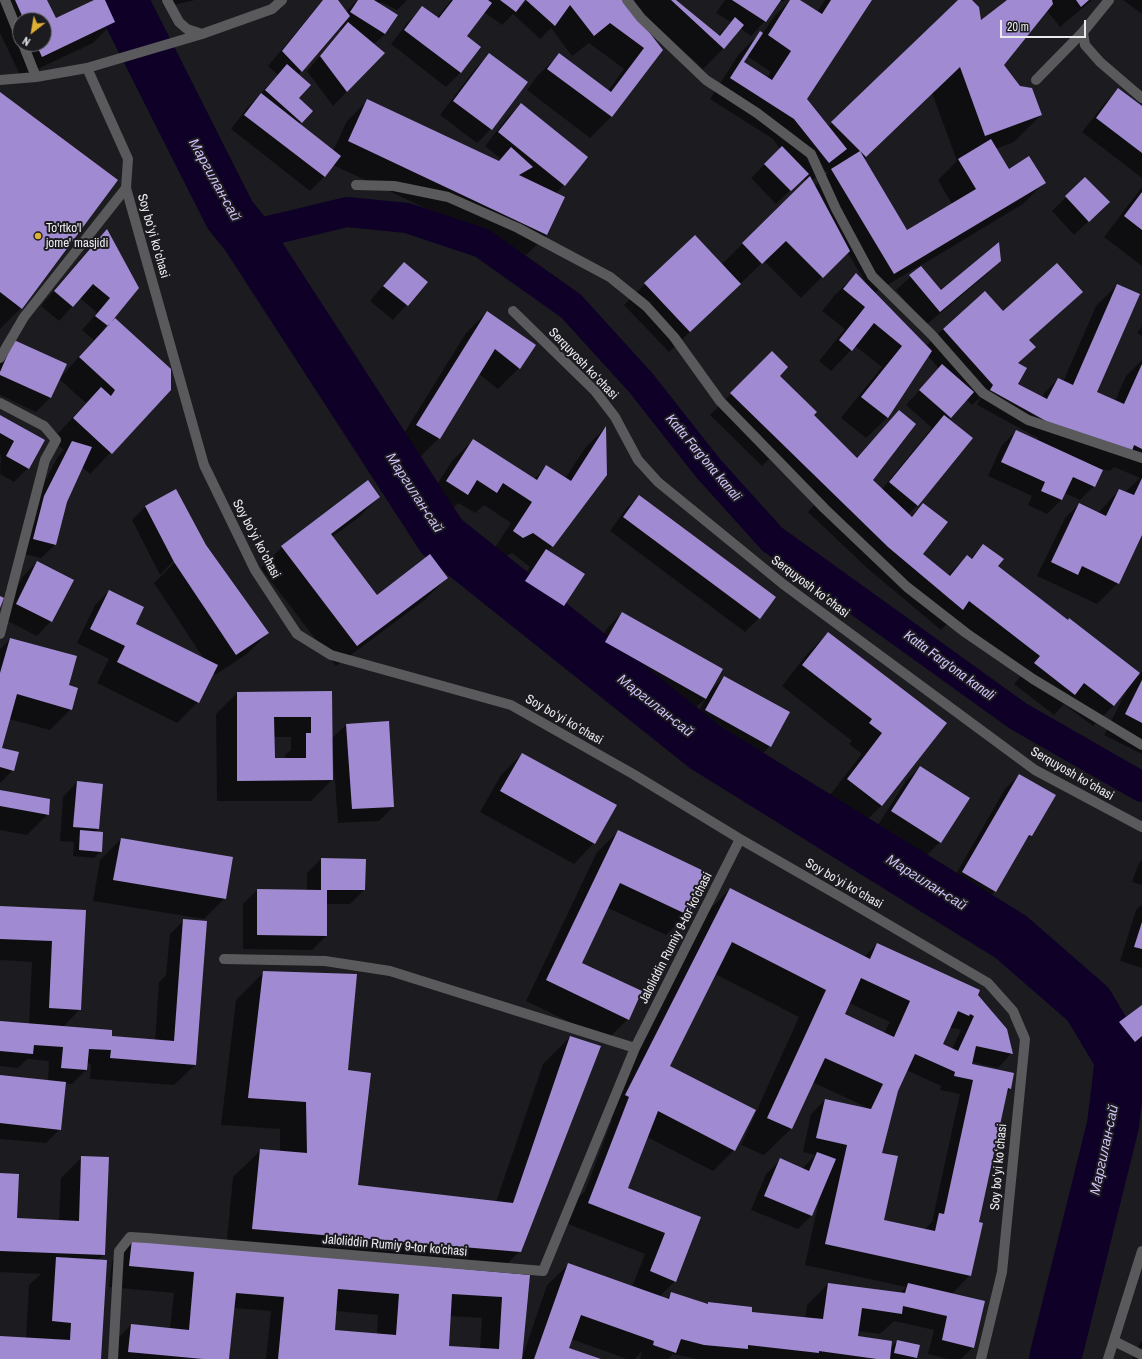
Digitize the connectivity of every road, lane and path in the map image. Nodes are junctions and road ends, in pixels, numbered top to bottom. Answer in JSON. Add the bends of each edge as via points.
{"nodes":[{"id":1,"x":5,"y":0,"type":"edge"},
{"id":2,"x":167,"y":0,"type":"edge"},
{"id":3,"x":282,"y":0,"type":"edge"},
{"id":4,"x":627,"y":0,"type":"edge"},
{"id":5,"x":1108,"y":0,"type":"edge"},
{"id":6,"x":12,"y":17,"type":"edge"},
{"id":7,"x":1083,"y":32,"type":"junction"},
{"id":8,"x":202,"y":34,"type":"junction"},
{"id":9,"x":26,"y":52,"type":"edge"},
{"id":10,"x":87,"y":68,"type":"junction"},
{"id":11,"x":36,"y":77,"type":"junction"},
{"id":12,"x":0,"y":80,"type":"edge"},
{"id":13,"x":1036,"y":80,"type":"dead end"},
{"id":14,"x":1142,"y":98,"type":"edge"},
{"id":15,"x":356,"y":185,"type":"dead end"},
{"id":16,"x":126,"y":188,"type":"junction"},
{"id":17,"x":513,"y":311,"type":"dead end"},
{"id":18,"x":0,"y":358,"type":"edge"},
{"id":19,"x":0,"y":403,"type":"edge"},
{"id":20,"x":1142,"y":458,"type":"edge"},
{"id":21,"x":0,"y":634,"type":"edge"},
{"id":22,"x":1142,"y":745,"type":"edge"},
{"id":23,"x":1142,"y":827,"type":"edge"},
{"id":24,"x":740,"y":839,"type":"junction"},
{"id":25,"x":224,"y":959,"type":"dead end"},
{"id":26,"x":635,"y":1048,"type":"junction"},
{"id":27,"x":1142,"y":1251,"type":"edge"},
{"id":28,"x":1114,"y":1341,"type":"junction"},
{"id":29,"x":1142,"y":1355,"type":"edge"},
{"id":30,"x":113,"y":1359,"type":"edge"},
{"id":31,"x":981,"y":1359,"type":"edge"},
{"id":32,"x":1108,"y":1359,"type":"edge"}],
"edges":[{"from":1,"to":6,"type":"street"},
{"from":2,"to":8,"type":"street","via":[[179,22],[187,29]]},
{"from":3,"to":8,"type":"street","via":[[272,9]]},
{"from":4,"to":20,"type":"street","via":[[641,18],[706,80],[757,113],[811,154],[836,209],[872,276],[932,335],[983,392],[1028,420]]},
{"from":5,"to":7,"type":"street"},
{"from":7,"to":13,"type":"street"},
{"from":7,"to":14,"type":"street","via":[[1085,45],[1100,62]]},
{"from":8,"to":10,"type":"street"},
{"from":9,"to":11,"type":"street"},
{"from":10,"to":11,"type":"street"},
{"from":10,"to":16,"type":"street","name":"Soy boʻyi koʻchasi","via":[[128,159]]},
{"from":11,"to":12,"type":"street"},
{"from":15,"to":22,"type":"street","via":[[394,186],[448,197],[518,228],[610,278],[646,306],[674,337],[720,401],[825,509],[908,587],[966,633],[1033,679]]},
{"from":16,"to":18,"type":"street","via":[[24,317]]},
{"from":16,"to":24,"type":"street","name":"Soy boʻyi koʻchasi","via":[[204,466],[255,570],[297,634],[331,655],[511,705],[633,774]]},
{"from":17,"to":23,"type":"street","name":"Serquyosh koʻchasi","via":[[595,391],[615,417],[638,460],[664,487],[783,584],[1035,770]]},
{"from":19,"to":21,"type":"street","via":[[44,426],[56,440],[45,460]]},
{"from":24,"to":26,"type":"street","name":"Jaloliddin Rumiy 9-tor koʼchasi"},
{"from":24,"to":31,"type":"street","name":"Soy boʻyi koʻchasi","via":[[988,983],[1013,1011],[1025,1039],[1002,1272]]},
{"from":25,"to":26,"type":"street","via":[[325,961],[390,971]]},
{"from":26,"to":30,"type":"street","name":"Jaloliddin Rumiy 9-tor koʼchasi","via":[[543,1271],[130,1238],[119,1251]]},
{"from":27,"to":28,"type":"street"},
{"from":28,"to":29,"type":"street"},
{"from":28,"to":32,"type":"street"}]}
